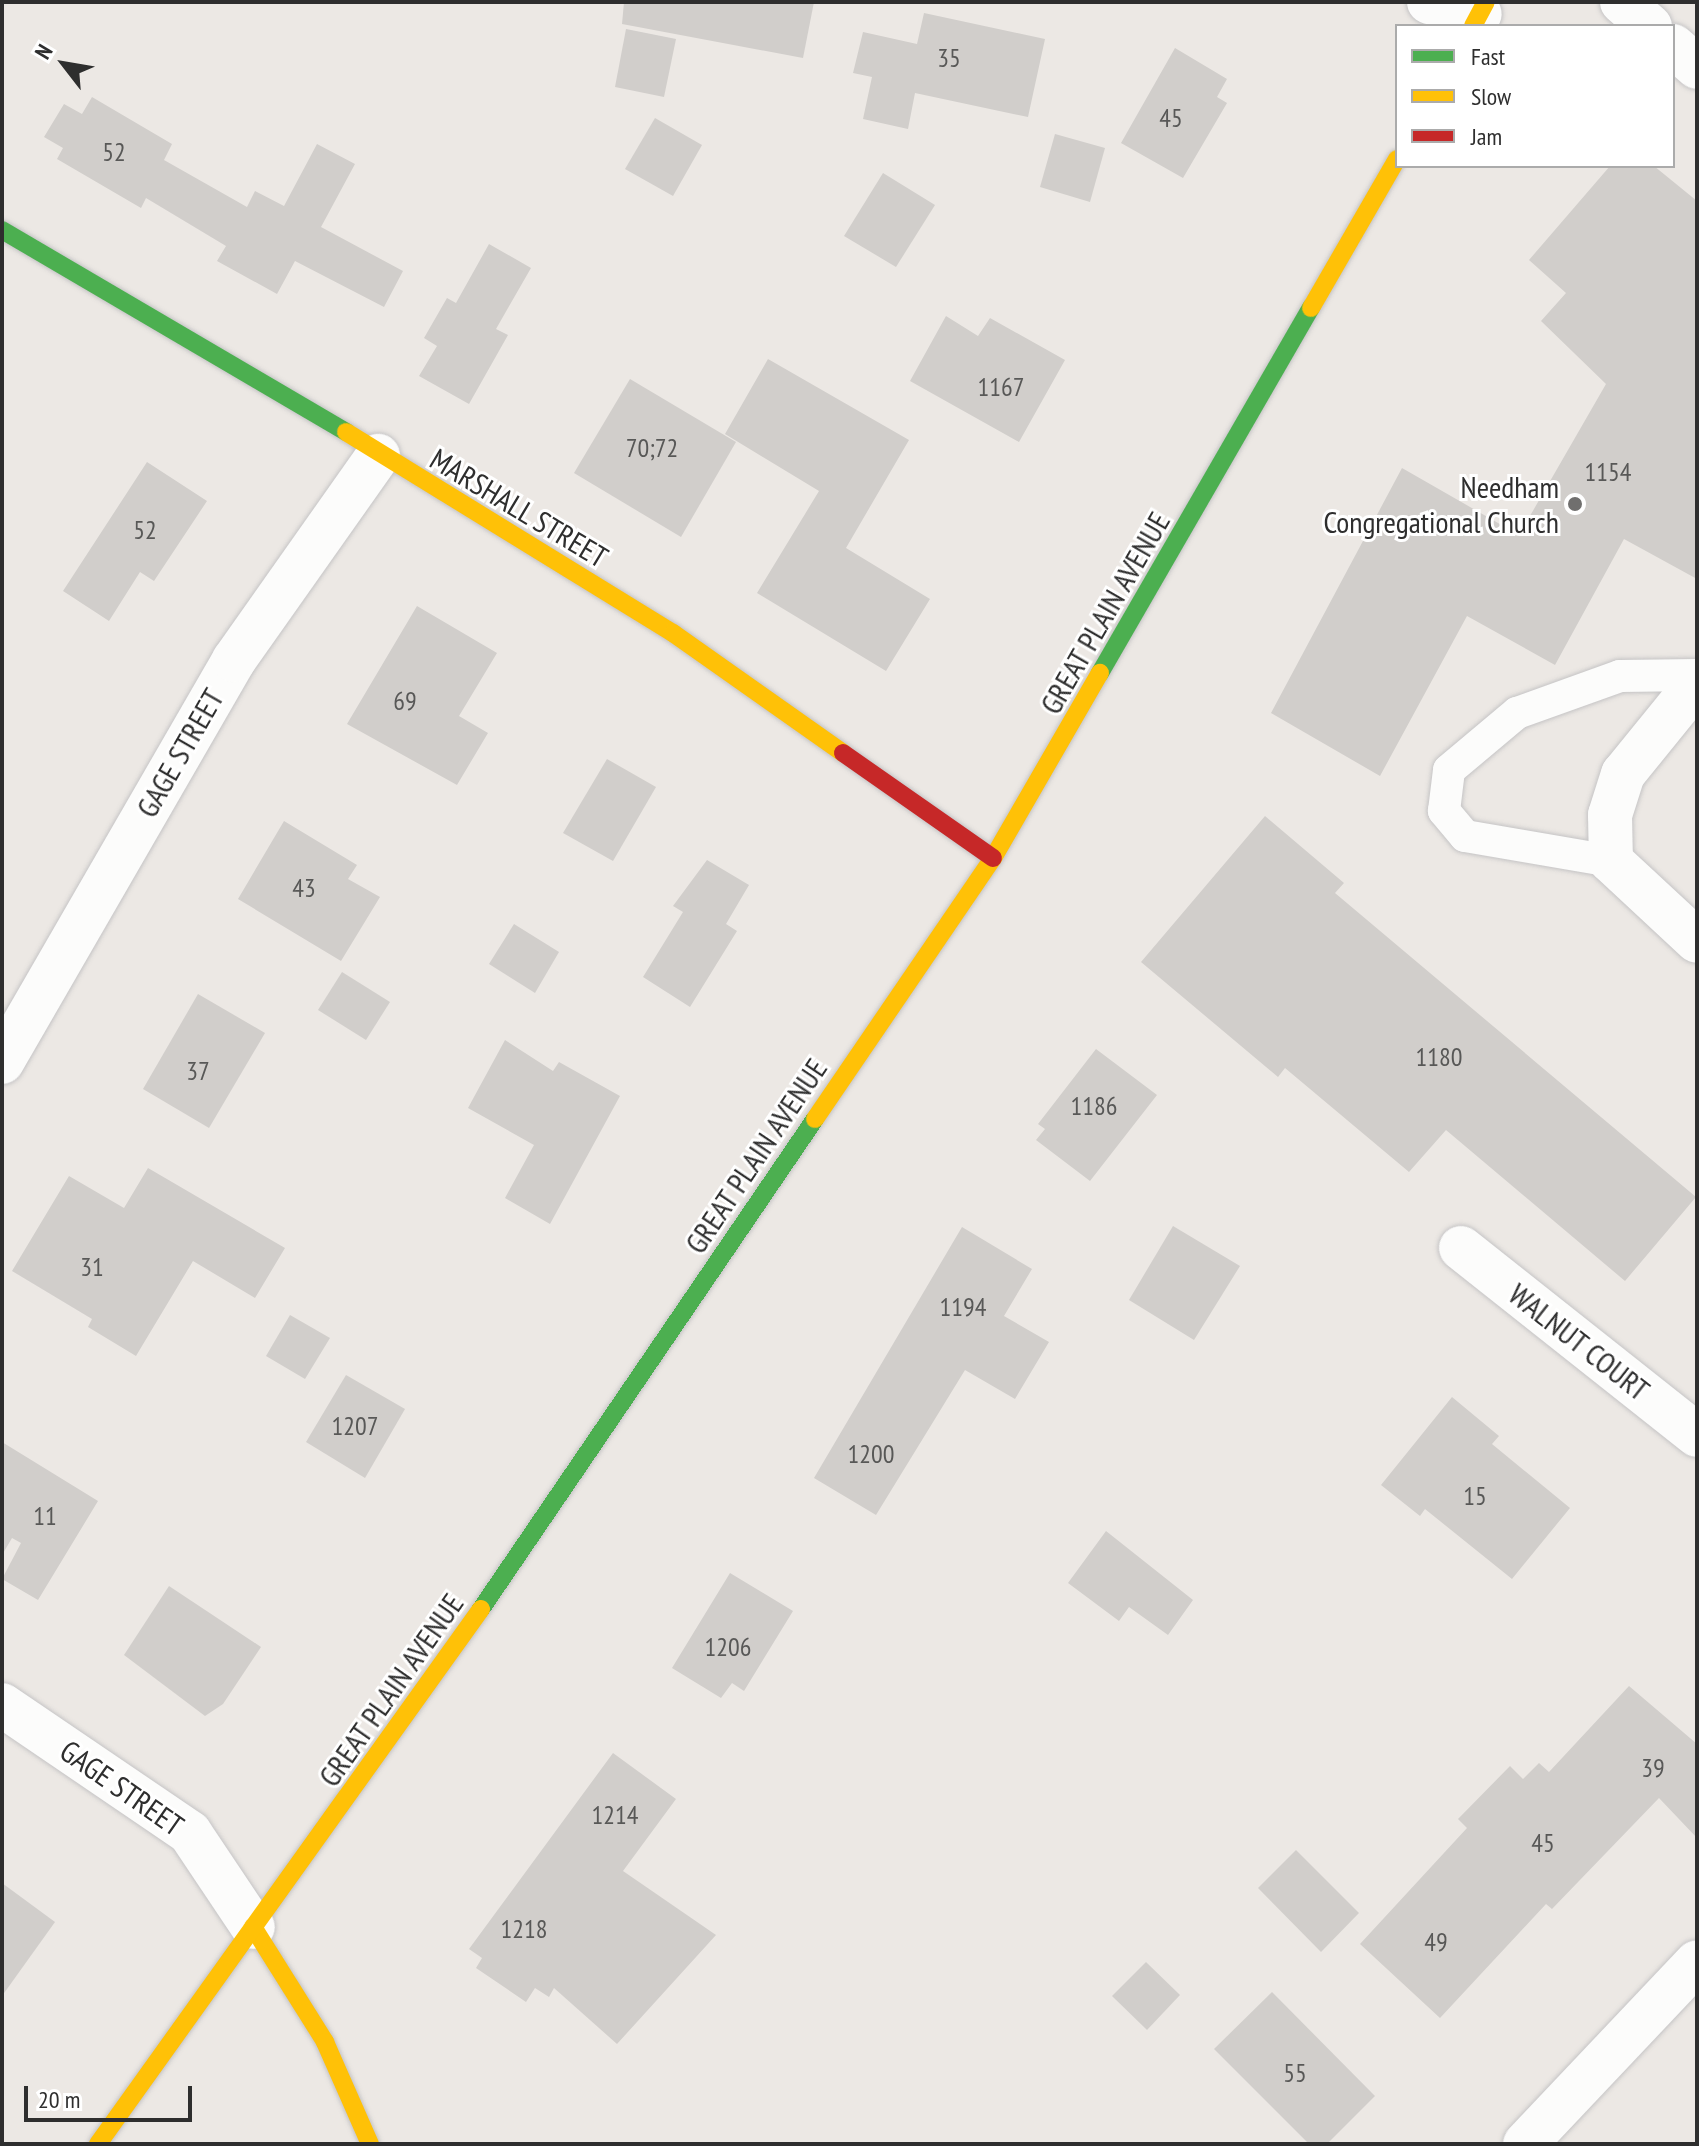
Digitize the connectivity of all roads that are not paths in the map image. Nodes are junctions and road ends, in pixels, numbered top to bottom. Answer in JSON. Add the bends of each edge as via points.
{"nodes":[{"id":1,"x":1429,"y":2,"type":"edge"},
{"id":2,"x":1622,"y":2,"type":"edge"},
{"id":3,"x":1480,"y":14,"type":"edge"},
{"id":4,"x":1648,"y":24,"type":"edge"},
{"id":5,"x":1675,"y":48,"type":"edge"},
{"id":6,"x":1697,"y":67,"type":"edge"},
{"id":7,"x":1395,"y":162,"type":"edge"},
{"id":8,"x":2,"y":230,"type":"edge"},
{"id":9,"x":378,"y":456,"type":"junction"},
{"id":10,"x":1697,"y":675,"type":"edge"},
{"id":11,"x":1697,"y":683,"type":"edge"},
{"id":12,"x":993,"y":858,"type":"junction"},
{"id":13,"x":1611,"y":861,"type":"junction"},
{"id":14,"x":1697,"y":941,"type":"edge"},
{"id":15,"x":2,"y":1062,"type":"edge"},
{"id":16,"x":1461,"y":1248,"type":"dead end"},
{"id":17,"x":1697,"y":1435,"type":"edge"},
{"id":18,"x":2,"y":1705,"type":"edge"},
{"id":19,"x":253,"y":1927,"type":"junction"},
{"id":20,"x":1697,"y":1962,"type":"edge"},
{"id":21,"x":98,"y":2144,"type":"edge"},
{"id":22,"x":370,"y":2144,"type":"edge"},
{"id":23,"x":1525,"y":2144,"type":"edge"}],
"edges":[{"from":1,"to":3,"type":"street"},
{"from":2,"to":4,"type":"street"},
{"from":5,"to":6,"type":"street"},
{"from":7,"to":12,"type":"main road","name":"GREAT PLAIN AVENUE"},
{"from":8,"to":9,"type":"main road","name":"MARSHALL STREET","via":[[166,321]]},
{"from":9,"to":12,"type":"main road","name":"MARSHALL STREET","via":[[673,633]]},
{"from":9,"to":15,"type":"street","name":"GAGE STREET","via":[[234,660]]},
{"from":10,"to":13,"type":"lane","via":[[1620,676],[1517,713],[1449,770],[1444,811],[1465,836]]},
{"from":11,"to":13,"type":"street","via":[[1623,774],[1610,815]]},
{"from":12,"to":19,"type":"main road","name":"GREAT PLAIN AVENUE","via":[[382,1755]]},
{"from":13,"to":14,"type":"street"},
{"from":16,"to":17,"type":"street","name":"WALNUT COURT"},
{"from":18,"to":19,"type":"street","name":"GAGE STREET","via":[[190,1833]]},
{"from":19,"to":21,"type":"main road","name":"GREAT PLAIN AVENUE"},
{"from":19,"to":22,"type":"main road","via":[[325,2042]]},
{"from":20,"to":23,"type":"street"}]}
